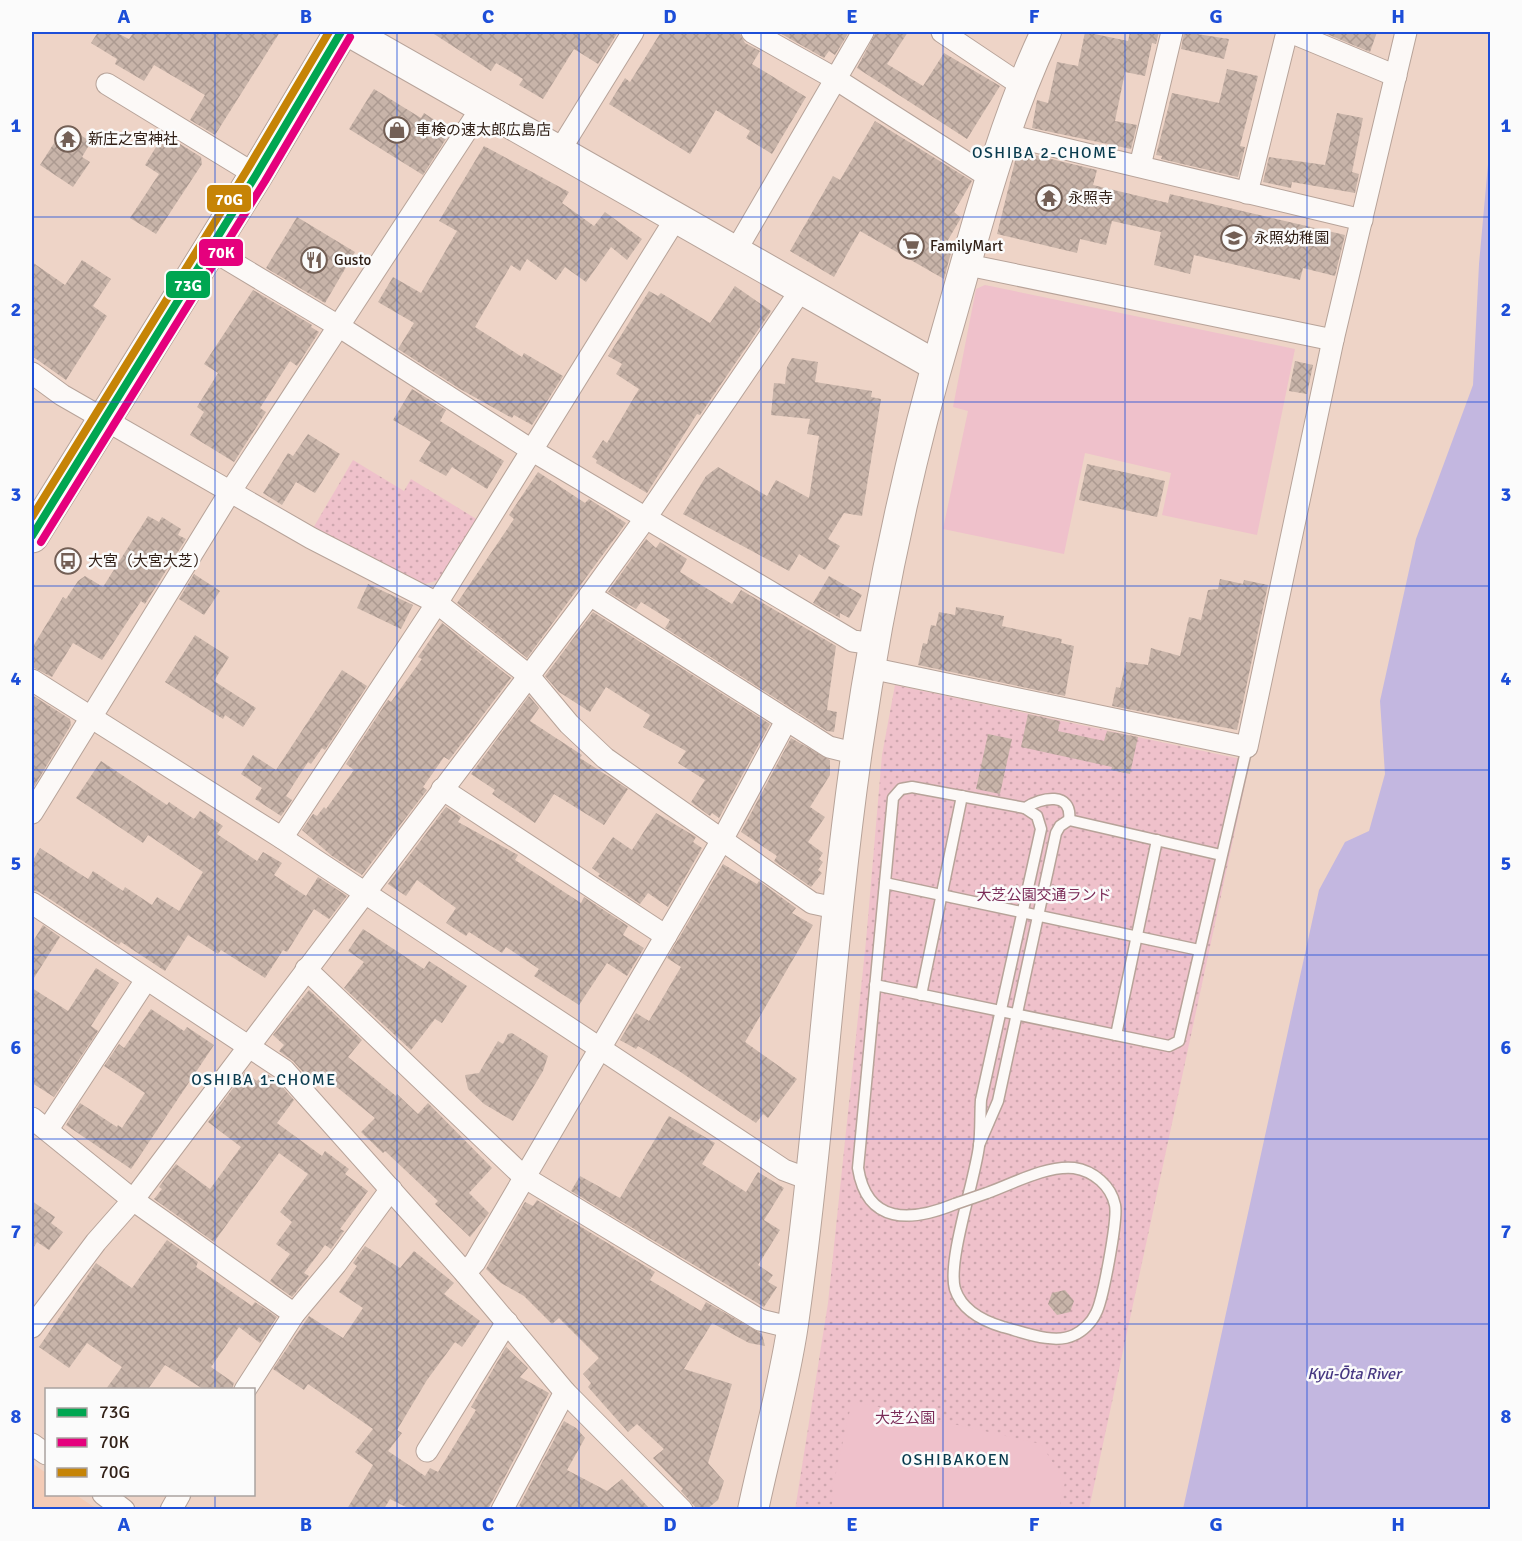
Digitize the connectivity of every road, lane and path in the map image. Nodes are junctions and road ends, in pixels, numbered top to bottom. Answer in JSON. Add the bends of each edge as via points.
{"nodes":[{"id":1,"x":341,"y":32,"type":"edge"},
{"id":2,"x":350,"y":32,"type":"edge"},
{"id":3,"x":633,"y":32,"type":"edge"},
{"id":4,"x":752,"y":32,"type":"edge"},
{"id":5,"x":863,"y":32,"type":"edge"},
{"id":6,"x":942,"y":32,"type":"edge"},
{"id":7,"x":1046,"y":32,"type":"edge"},
{"id":8,"x":1172,"y":32,"type":"edge"},
{"id":9,"x":1289,"y":32,"type":"edge"},
{"id":10,"x":1406,"y":32,"type":"edge"},
{"id":11,"x":1396,"y":76,"type":"junction"},
{"id":12,"x":834,"y":78,"type":"junction"},
{"id":13,"x":107,"y":84,"type":"dead end"},
{"id":14,"x":1021,"y":85,"type":"junction"},
{"id":15,"x":482,"y":107,"type":"junction"},
{"id":16,"x":1003,"y":135,"type":"junction"},
{"id":17,"x":560,"y":150,"type":"junction"},
{"id":18,"x":1140,"y":166,"type":"junction"},
{"id":19,"x":256,"y":176,"type":"junction"},
{"id":20,"x":989,"y":177,"type":"junction"},
{"id":21,"x":1247,"y":193,"type":"junction"},
{"id":22,"x":676,"y":218,"type":"junction"},
{"id":23,"x":1362,"y":220,"type":"junction"},
{"id":24,"x":210,"y":249,"type":"junction"},
{"id":25,"x":735,"y":252,"type":"junction"},
{"id":26,"x":963,"y":264,"type":"junction"},
{"id":27,"x":801,"y":290,"type":"junction"},
{"id":28,"x":340,"y":327,"type":"junction"},
{"id":29,"x":1333,"y":340,"type":"junction"},
{"id":30,"x":935,"y":365,"type":"junction"},
{"id":31,"x":32,"y":373,"type":"edge"},
{"id":32,"x":104,"y":419,"type":"junction"},
{"id":33,"x":533,"y":452,"type":"junction"},
{"id":34,"x":230,"y":492,"type":"junction"},
{"id":35,"x":645,"y":519,"type":"junction"},
{"id":36,"x":32,"y":536,"type":"edge"},
{"id":37,"x":590,"y":595,"type":"junction"},
{"id":38,"x":437,"y":603,"type":"junction"},
{"id":39,"x":872,"y":656,"type":"junction"},
{"id":40,"x":528,"y":675,"type":"junction"},
{"id":41,"x":32,"y":680,"type":"edge"},
{"id":42,"x":91,"y":716,"type":"junction"},
{"id":43,"x":786,"y":721,"type":"junction"},
{"id":44,"x":1248,"y":747,"type":"junction"},
{"id":45,"x":857,"y":753,"type":"junction"},
{"id":46,"x":442,"y":789,"type":"junction"},
{"id":47,"x":962,"y":796,"type":"junction"},
{"id":48,"x":1025,"y":808,"type":"junction"},
{"id":49,"x":32,"y":813,"type":"edge"},
{"id":50,"x":1069,"y":820,"type":"junction"},
{"id":51,"x":282,"y":838,"type":"junction"},
{"id":52,"x":722,"y":840,"type":"junction"},
{"id":53,"x":1157,"y":840,"type":"junction"},
{"id":54,"x":1221,"y":855,"type":"junction"},
{"id":55,"x":885,"y":882,"type":"junction"},
{"id":56,"x":363,"y":892,"type":"junction"},
{"id":57,"x":942,"y":895,"type":"junction"},
{"id":58,"x":32,"y":903,"type":"edge"},
{"id":59,"x":840,"y":909,"type":"junction"},
{"id":60,"x":1023,"y":912,"type":"junction"},
{"id":61,"x":1038,"y":915,"type":"junction"},
{"id":62,"x":666,"y":936,"type":"junction"},
{"id":63,"x":1137,"y":936,"type":"junction"},
{"id":64,"x":1199,"y":950,"type":"junction"},
{"id":65,"x":306,"y":969,"type":"junction"},
{"id":66,"x":146,"y":980,"type":"junction"},
{"id":67,"x":875,"y":986,"type":"junction"},
{"id":68,"x":921,"y":995,"type":"junction"},
{"id":69,"x":1001,"y":1011,"type":"junction"},
{"id":70,"x":1017,"y":1015,"type":"junction"},
{"id":71,"x":1116,"y":1035,"type":"junction"},
{"id":72,"x":247,"y":1046,"type":"junction"},
{"id":73,"x":598,"y":1047,"type":"junction"},
{"id":74,"x":40,"y":1124,"type":"edge"},
{"id":75,"x":979,"y":1145,"type":"junction"},
{"id":76,"x":525,"y":1177,"type":"junction"},
{"id":77,"x":811,"y":1180,"type":"junction"},
{"id":78,"x":391,"y":1189,"type":"junction"},
{"id":79,"x":133,"y":1200,"type":"junction"},
{"id":80,"x":465,"y":1273,"type":"junction"},
{"id":81,"x":294,"y":1314,"type":"junction"},
{"id":82,"x":507,"y":1322,"type":"junction"},
{"id":83,"x":32,"y":1327,"type":"edge"},
{"id":84,"x":793,"y":1328,"type":"junction"},
{"id":85,"x":245,"y":1388,"type":"edge"},
{"id":86,"x":565,"y":1392,"type":"junction"},
{"id":87,"x":32,"y":1444,"type":"edge"},
{"id":88,"x":427,"y":1451,"type":"dead end"},
{"id":89,"x":45,"y":1453,"type":"edge"},
{"id":90,"x":106,"y":1496,"type":"edge"},
{"id":91,"x":179,"y":1496,"type":"edge"},
{"id":92,"x":123,"y":1509,"type":"edge"},
{"id":93,"x":171,"y":1509,"type":"edge"},
{"id":94,"x":502,"y":1509,"type":"edge"},
{"id":95,"x":682,"y":1509,"type":"edge"},
{"id":96,"x":753,"y":1509,"type":"edge"}],
"edges":[{"from":1,"to":19,"type":"highway"},
{"from":2,"to":15,"type":"street"},
{"from":3,"to":17,"type":"street"},
{"from":4,"to":12,"type":"street"},
{"from":5,"to":12,"type":"street"},
{"from":6,"to":14,"type":"street"},
{"from":7,"to":14,"type":"street"},
{"from":8,"to":18,"type":"street"},
{"from":9,"to":11,"type":"street"},
{"from":9,"to":21,"type":"street"},
{"from":10,"to":11,"type":"street"},
{"from":11,"to":23,"type":"street"},
{"from":12,"to":20,"type":"street"},
{"from":12,"to":25,"type":"street"},
{"from":13,"to":19,"type":"street"},
{"from":14,"to":16,"type":"street"},
{"from":15,"to":17,"type":"street"},
{"from":15,"to":28,"type":"street"},
{"from":16,"to":18,"type":"street"},
{"from":16,"to":20,"type":"street"},
{"from":17,"to":22,"type":"street"},
{"from":18,"to":21,"type":"street"},
{"from":19,"to":24,"type":"highway"},
{"from":20,"to":26,"type":"street"},
{"from":21,"to":23,"type":"street"},
{"from":22,"to":25,"type":"street"},
{"from":22,"to":33,"type":"street"},
{"from":23,"to":29,"type":"street"},
{"from":24,"to":28,"type":"street"},
{"from":24,"to":32,"type":"highway"},
{"from":25,"to":27,"type":"street"},
{"from":26,"to":29,"type":"street"},
{"from":26,"to":30,"type":"street"},
{"from":27,"to":30,"type":"street"},
{"from":27,"to":35,"type":"street"},
{"from":28,"to":33,"type":"street"},
{"from":28,"to":34,"type":"street"},
{"from":29,"to":44,"type":"street"},
{"from":30,"to":39,"type":"street"},
{"from":31,"to":32,"type":"street"},
{"from":32,"to":34,"type":"street"},
{"from":32,"to":36,"type":"highway"},
{"from":33,"to":35,"type":"street"},
{"from":33,"to":38,"type":"street"},
{"from":34,"to":38,"type":"street"},
{"from":34,"to":42,"type":"street"},
{"from":35,"to":37,"type":"street"},
{"from":35,"to":39,"type":"street","via":[[854,641]]},
{"from":37,"to":40,"type":"street"},
{"from":37,"to":43,"type":"street"},
{"from":38,"to":40,"type":"street"},
{"from":38,"to":51,"type":"street"},
{"from":39,"to":44,"type":"street"},
{"from":39,"to":45,"type":"street"},
{"from":40,"to":46,"type":"street"},
{"from":40,"to":52,"type":"street","via":[[605,759]]},
{"from":41,"to":42,"type":"street"},
{"from":42,"to":49,"type":"street"},
{"from":42,"to":51,"type":"street"},
{"from":43,"to":45,"type":"street","via":[[829,747]]},
{"from":43,"to":52,"type":"street"},
{"from":44,"to":54,"type":"lane"},
{"from":45,"to":59,"type":"street"},
{"from":46,"to":56,"type":"street"},
{"from":46,"to":62,"type":"street"},
{"from":47,"to":48,"type":"lane"},
{"from":47,"to":55,"type":"lane","via":[[912,787],[901,789],[893,798]]},
{"from":47,"to":57,"type":"lane"},
{"from":48,"to":50,"type":"lane","via":[[1038,800],[1053,798],[1066,804]]},
{"from":48,"to":60,"type":"lane","via":[[1037,816],[1041,829]]},
{"from":50,"to":53,"type":"lane"},
{"from":50,"to":61,"type":"lane","via":[[1056,833]]},
{"from":51,"to":56,"type":"street"},
{"from":52,"to":59,"type":"street","via":[[812,903]]},
{"from":52,"to":62,"type":"street"},
{"from":53,"to":54,"type":"lane"},
{"from":53,"to":63,"type":"lane"},
{"from":54,"to":64,"type":"lane"},
{"from":55,"to":57,"type":"lane"},
{"from":55,"to":67,"type":"lane"},
{"from":56,"to":65,"type":"street"},
{"from":56,"to":73,"type":"street"},
{"from":57,"to":60,"type":"lane"},
{"from":57,"to":68,"type":"lane"},
{"from":58,"to":66,"type":"street"},
{"from":59,"to":77,"type":"street"},
{"from":60,"to":61,"type":"lane"},
{"from":60,"to":69,"type":"lane"},
{"from":61,"to":63,"type":"lane"},
{"from":61,"to":70,"type":"lane"},
{"from":62,"to":73,"type":"street"},
{"from":63,"to":64,"type":"lane"},
{"from":63,"to":71,"type":"lane"},
{"from":64,"to":71,"type":"lane","via":[[1179,1041],[1169,1046]]},
{"from":65,"to":72,"type":"street"},
{"from":65,"to":76,"type":"street"},
{"from":66,"to":72,"type":"street"},
{"from":66,"to":74,"type":"street"},
{"from":67,"to":68,"type":"lane"},
{"from":67,"to":75,"type":"lane","bridge":true,"via":[[858,1168],[860,1185],[871,1201],[891,1214],[910,1218],[933,1213],[955,1204],[987,1193],[1050,1171],[1073,1168],[1092,1174],[1108,1187],[1116,1206],[1115,1226],[1097,1312],[1087,1327],[1073,1336],[1036,1335],[984,1322],[958,1297],[954,1264]]},
{"from":68,"to":69,"type":"lane"},
{"from":69,"to":70,"type":"lane"},
{"from":69,"to":75,"type":"lane","via":[[981,1100]]},
{"from":70,"to":71,"type":"lane"},
{"from":70,"to":75,"type":"lane","via":[[998,1101]]},
{"from":72,"to":78,"type":"street","via":[[284,1071]]},
{"from":72,"to":79,"type":"street"},
{"from":73,"to":76,"type":"street"},
{"from":73,"to":77,"type":"street","via":[[784,1170]]},
{"from":74,"to":79,"type":"street"},
{"from":76,"to":80,"type":"street"},
{"from":76,"to":84,"type":"street","via":[[760,1320]]},
{"from":77,"to":84,"type":"street"},
{"from":78,"to":80,"type":"street"},
{"from":78,"to":81,"type":"street"},
{"from":79,"to":81,"type":"street"},
{"from":79,"to":83,"type":"street"},
{"from":80,"to":82,"type":"street"},
{"from":81,"to":85,"type":"street"},
{"from":82,"to":86,"type":"street"},
{"from":82,"to":88,"type":"street"},
{"from":84,"to":96,"type":"street"},
{"from":86,"to":94,"type":"street"},
{"from":86,"to":95,"type":"street"},
{"from":87,"to":89,"type":"street"},
{"from":90,"to":92,"type":"street"},
{"from":91,"to":93,"type":"street"}]}
